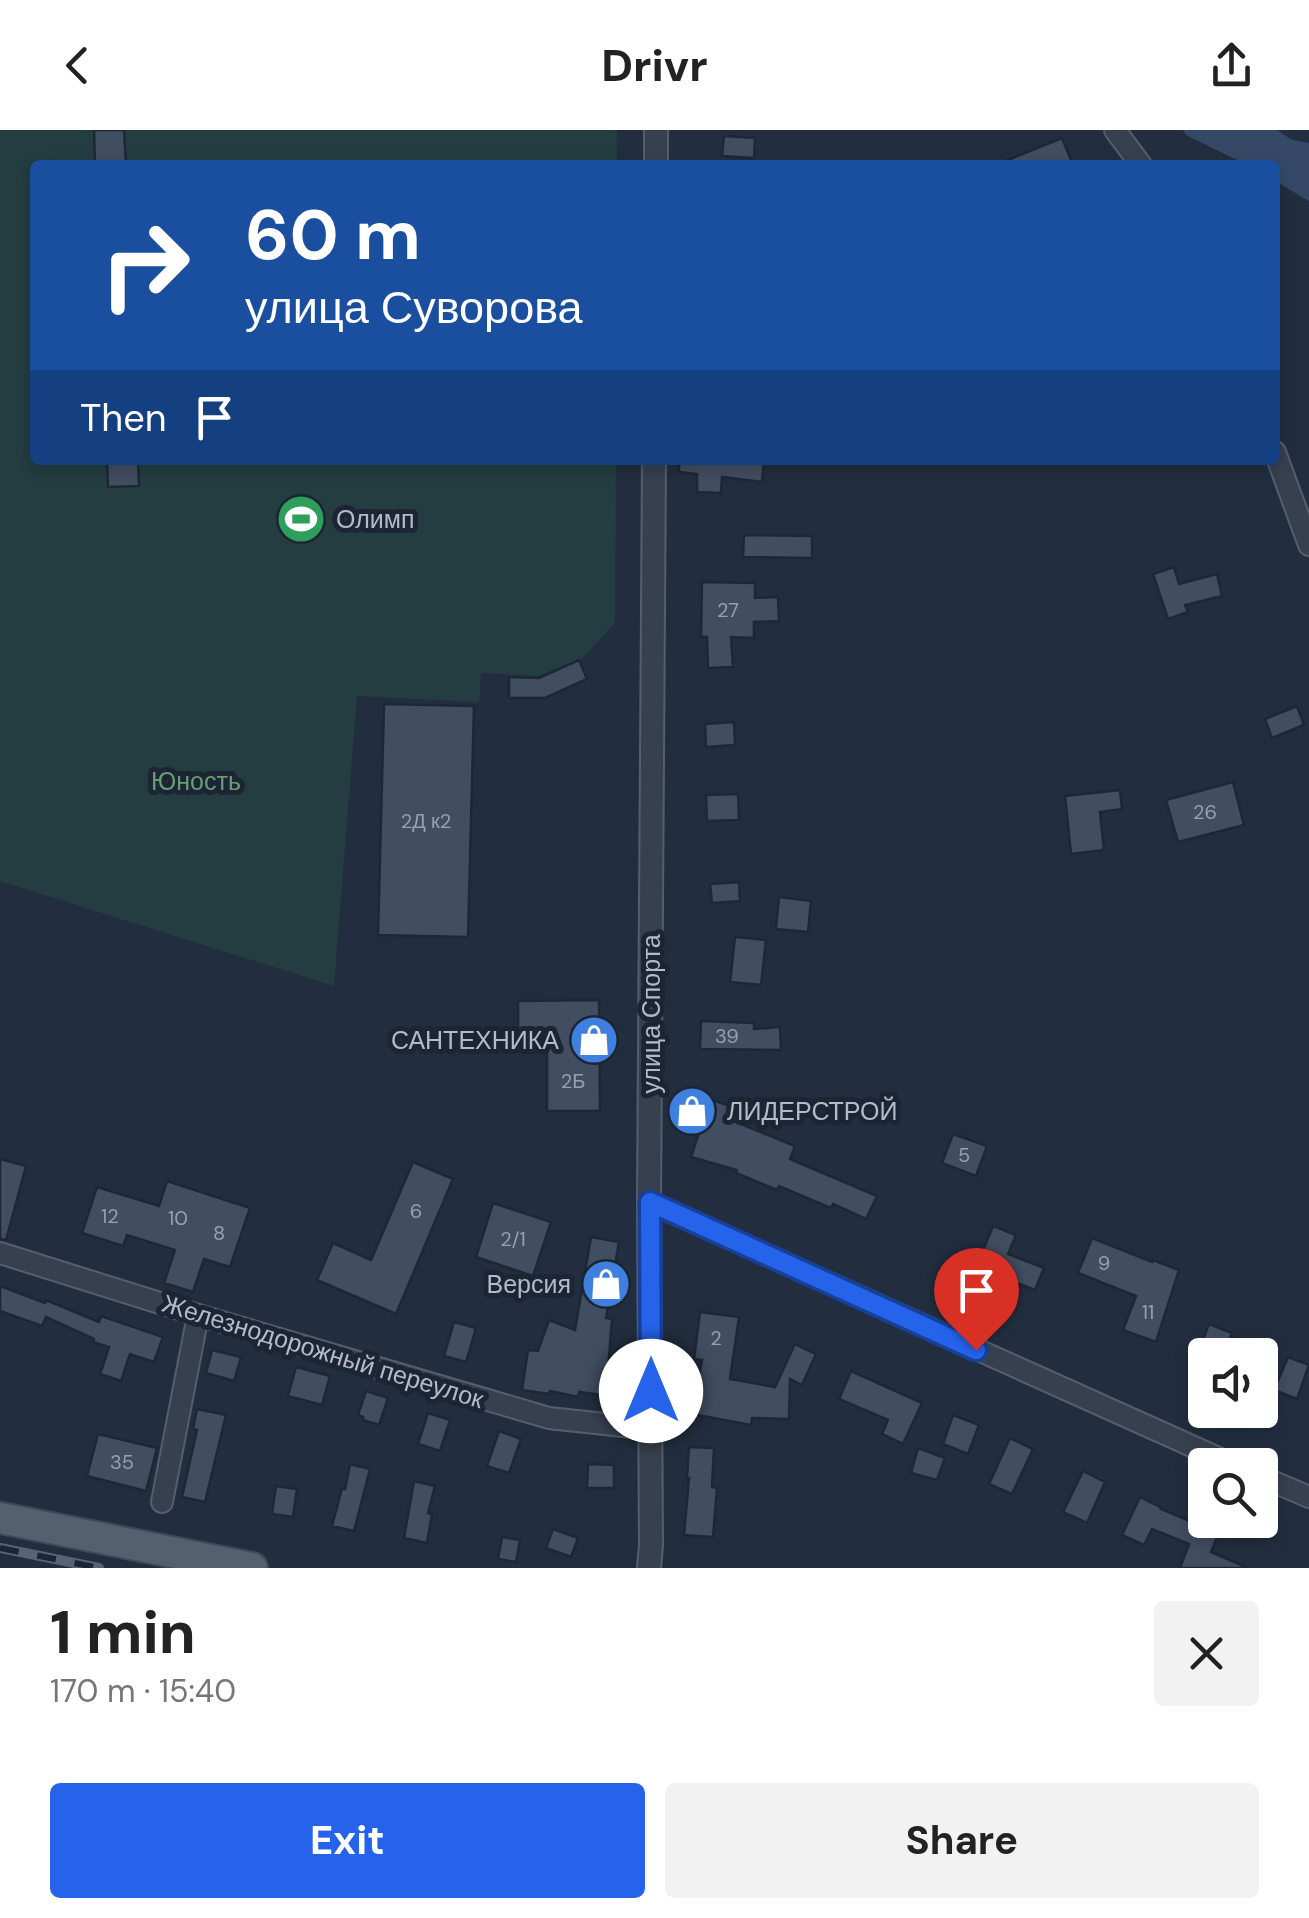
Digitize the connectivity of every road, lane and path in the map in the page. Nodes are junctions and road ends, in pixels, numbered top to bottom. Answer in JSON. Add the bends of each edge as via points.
{"nodes":[{"id":1,"x":656,"y":130,"type":"edge"},
{"id":2,"x":1115,"y":130,"type":"edge"},
{"id":3,"x":656,"y":160,"type":"edge"},
{"id":4,"x":1137,"y":160,"type":"edge"},
{"id":5,"x":654,"y":465,"type":"edge"},
{"id":6,"x":1280,"y":465,"type":"edge"},
{"id":7,"x":1309,"y":545,"type":"edge"},
{"id":8,"x":650,"y":1202,"type":"junction"},
{"id":9,"x":0,"y":1253,"type":"edge"},
{"id":10,"x":198,"y":1314,"type":"junction"},
{"id":11,"x":651,"y":1429,"type":"junction"},
{"id":12,"x":1196,"y":1448,"type":"edge"},
{"id":13,"x":1278,"y":1484,"type":"edge"},
{"id":14,"x":1309,"y":1497,"type":"edge"},
{"id":15,"x":162,"y":1502,"type":"dead end"},
{"id":16,"x":0,"y":1518,"type":"edge"},
{"id":17,"x":252,"y":1568,"type":"edge"},
{"id":18,"x":649,"y":1568,"type":"edge"}],
"edges":[{"from":1,"to":3,"type":"street"},
{"from":2,"to":4,"type":"street"},
{"from":5,"to":8,"type":"street","name":"улица Спорта"},
{"from":6,"to":7,"type":"street"},
{"from":8,"to":11,"type":"street","name":"улица Спорта"},
{"from":8,"to":12,"type":"street"},
{"from":9,"to":10,"type":"street","name":"Железнодорожный переулок"},
{"from":10,"to":11,"type":"street","name":"Железнодорожный переулок","via":[[549,1418]]},
{"from":10,"to":15,"type":"street"},
{"from":11,"to":18,"type":"street","name":"улица Спорта"},
{"from":13,"to":14,"type":"street"},
{"from":16,"to":17,"type":"main road"}]}
